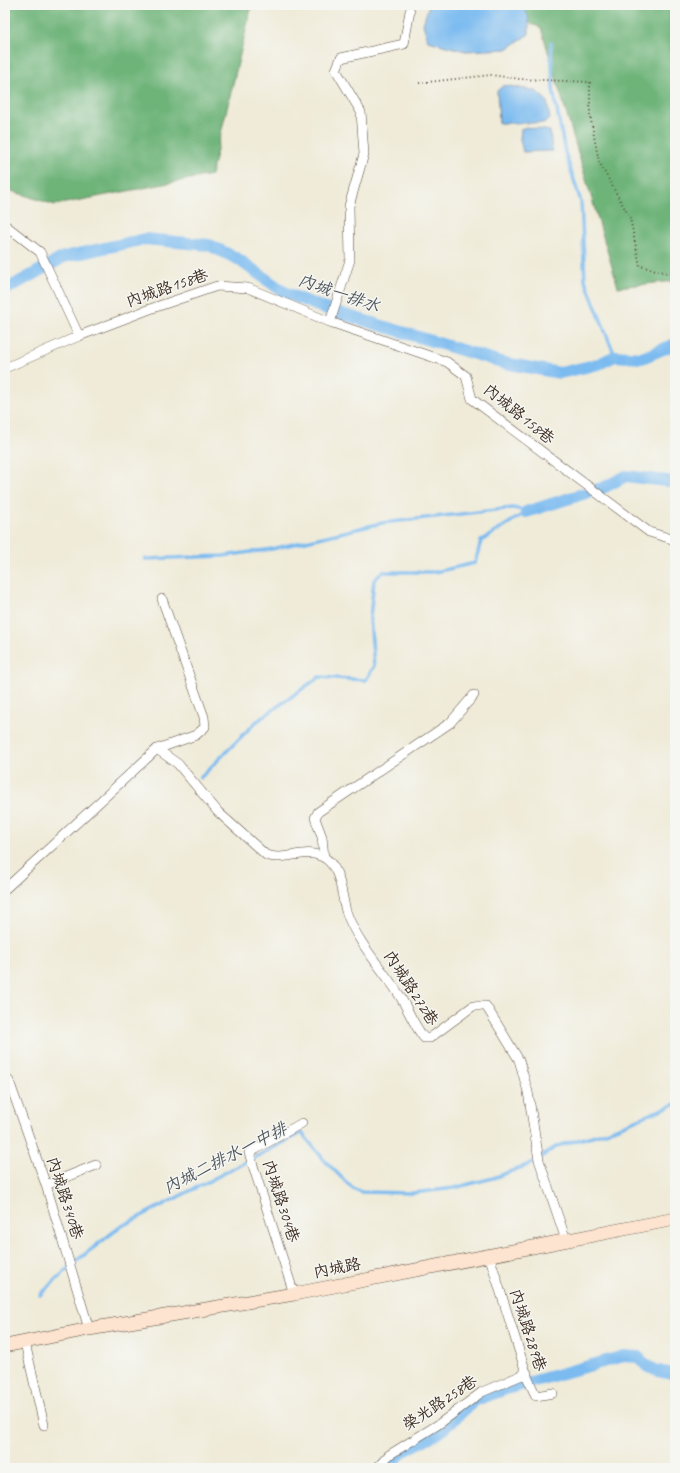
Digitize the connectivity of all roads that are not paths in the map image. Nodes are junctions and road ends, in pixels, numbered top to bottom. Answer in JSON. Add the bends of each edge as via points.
{"nodes":[{"id":1,"x":410,"y":11,"type":"dead end"},
{"id":2,"x":5,"y":225,"type":"edge"},
{"id":3,"x":331,"y":319,"type":"junction"},
{"id":4,"x":79,"y":336,"type":"junction"},
{"id":5,"x":5,"y":368,"type":"edge"},
{"id":6,"x":675,"y":540,"type":"edge"},
{"id":7,"x":162,"y":599,"type":"dead end"},
{"id":8,"x":474,"y":695,"type":"dead end"},
{"id":9,"x":157,"y":749,"type":"junction"},
{"id":10,"x":324,"y":857,"type":"junction"},
{"id":11,"x":5,"y":889,"type":"edge"},
{"id":12,"x":5,"y":1079,"type":"edge"},
{"id":13,"x":302,"y":1123,"type":"dead end"},
{"id":14,"x":96,"y":1165,"type":"dead end"},
{"id":15,"x":46,"y":1185,"type":"junction"},
{"id":16,"x":675,"y":1218,"type":"edge"},
{"id":17,"x":566,"y":1240,"type":"junction"},
{"id":18,"x":489,"y":1255,"type":"junction"},
{"id":19,"x":294,"y":1294,"type":"junction"},
{"id":20,"x":90,"y":1329,"type":"junction"},
{"id":21,"x":25,"y":1343,"type":"junction"},
{"id":22,"x":5,"y":1346,"type":"edge"},
{"id":23,"x":527,"y":1376,"type":"junction"},
{"id":24,"x":553,"y":1393,"type":"dead end"},
{"id":25,"x":44,"y":1425,"type":"dead end"},
{"id":26,"x":376,"y":1468,"type":"edge"}],
"edges":[{"from":1,"to":3,"type":"street","via":[[404,44],[341,58],[336,70],[361,112],[364,154],[349,206],[350,260]]},
{"from":2,"to":4,"type":"street","via":[[40,252]]},
{"from":3,"to":4,"type":"street","name":"內城路158巷","via":[[248,288],[217,286]]},
{"from":3,"to":6,"type":"street","name":"內城路158巷","via":[[447,362],[466,376],[472,399],[649,532]]},
{"from":4,"to":5,"type":"street","name":"內城路158巷"},
{"from":7,"to":9,"type":"street","via":[[204,717],[205,727],[196,735]]},
{"from":8,"to":10,"type":"street","via":[[450,723],[318,812],[315,818],[322,837]]},
{"from":9,"to":10,"type":"street","via":[[178,764],[218,812],[266,855],[277,858],[313,853]]},
{"from":9,"to":11,"type":"street"},
{"from":10,"to":17,"type":"street","name":"內城路272巷","via":[[334,868],[353,927],[399,995],[424,1038],[430,1038],[473,1006],[486,1006],[519,1060],[528,1092],[539,1160]]},
{"from":12,"to":15,"type":"street","name":"內城路340巷","via":[[9,1081]]},
{"from":13,"to":19,"type":"street","name":"內城路304巷","via":[[250,1153]]},
{"from":14,"to":15,"type":"street"},
{"from":15,"to":20,"type":"street","name":"內城路340巷"},
{"from":16,"to":17,"type":"street","name":"內城路"},
{"from":17,"to":18,"type":"street","name":"內城路"},
{"from":18,"to":19,"type":"street","name":"內城路"},
{"from":18,"to":23,"type":"street","name":"內城路289巷"},
{"from":19,"to":20,"type":"street","name":"內城路"},
{"from":20,"to":21,"type":"street","name":"內城路"},
{"from":21,"to":22,"type":"street","name":"內城路"},
{"from":21,"to":25,"type":"street"},
{"from":23,"to":24,"type":"street","name":"內城路289巷","via":[[536,1396]]},
{"from":23,"to":26,"type":"street","name":"榮光路258巷","via":[[482,1392],[439,1424],[389,1455]]}]}
